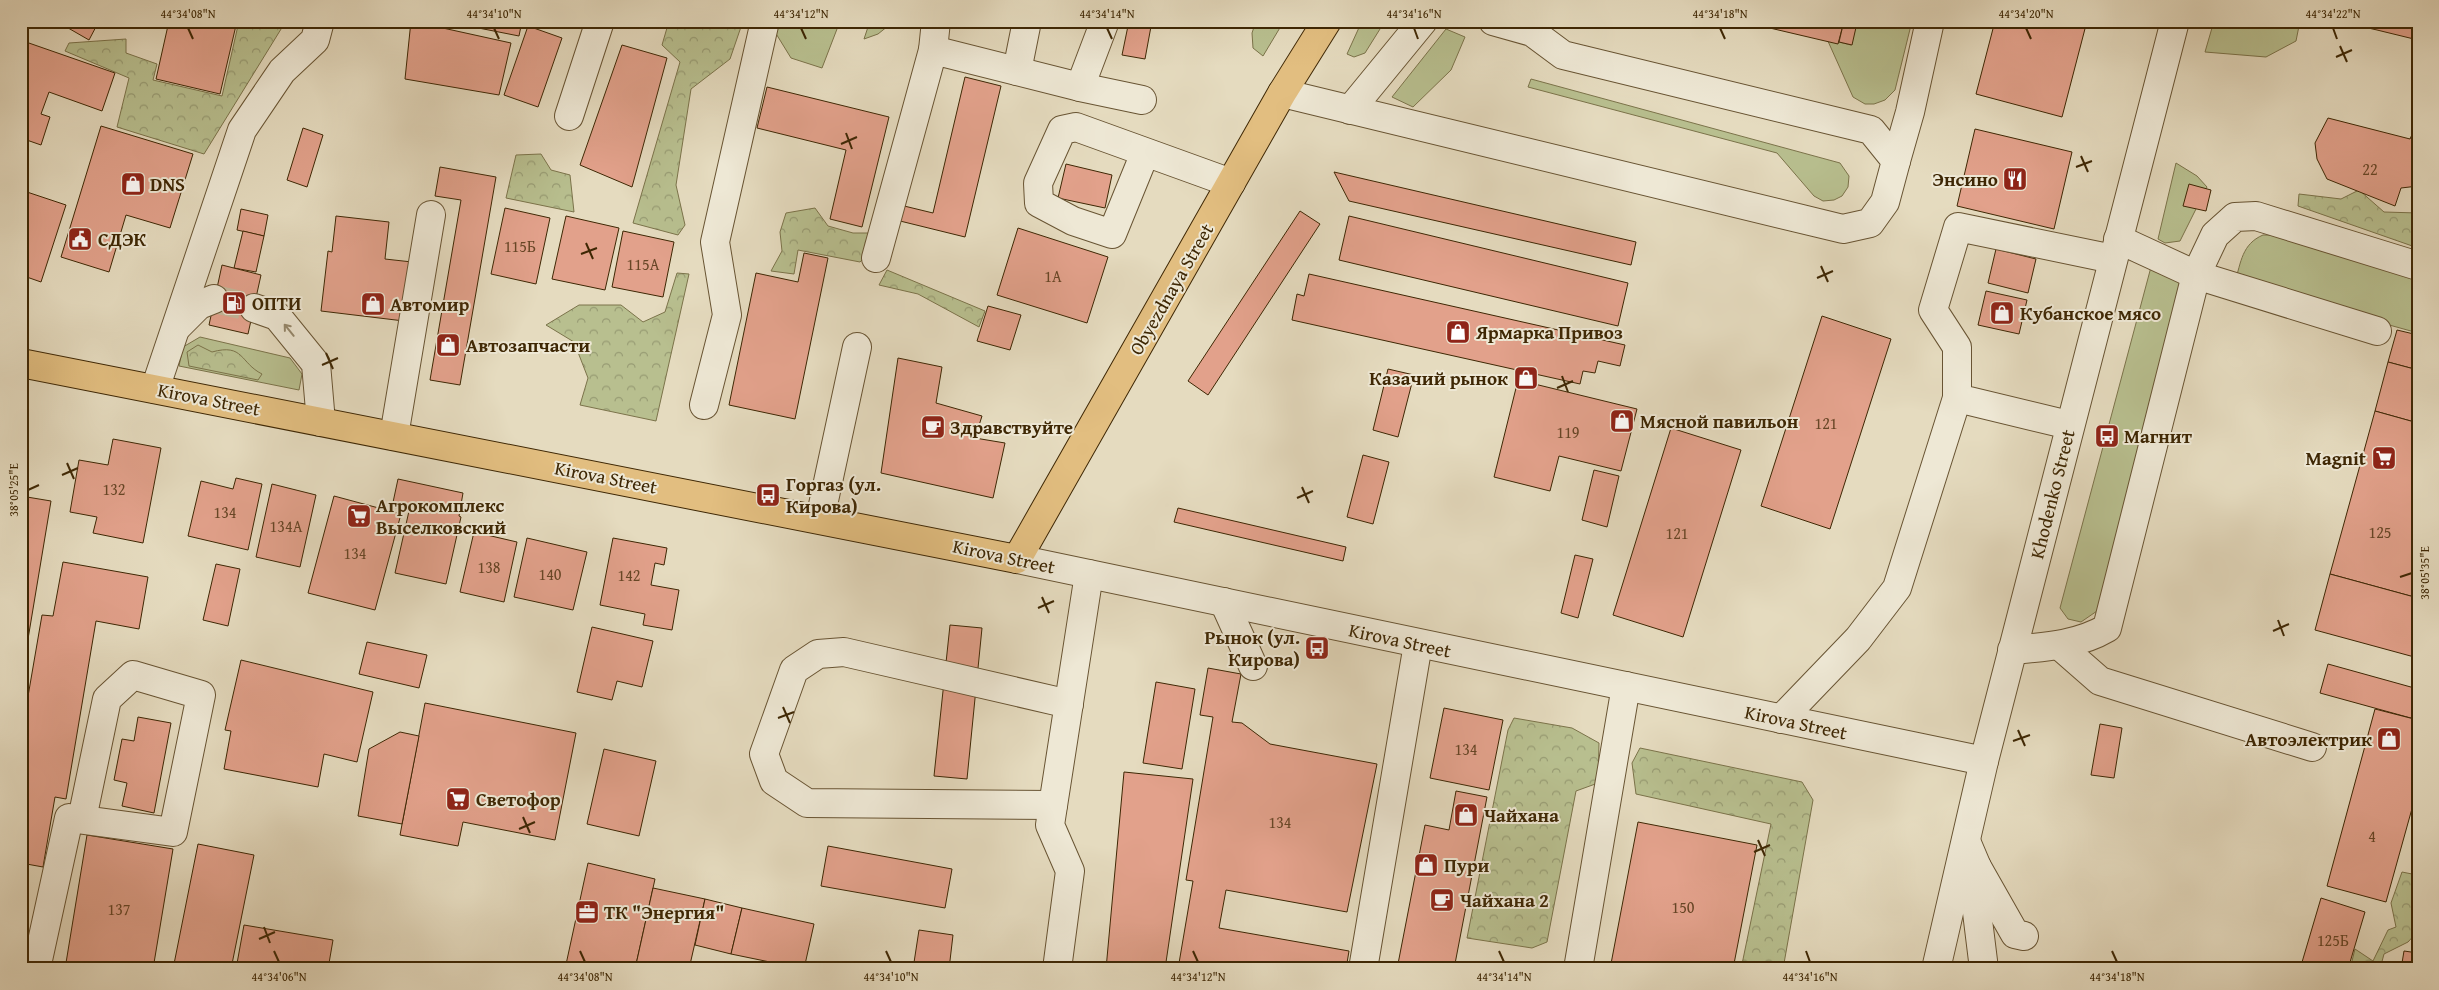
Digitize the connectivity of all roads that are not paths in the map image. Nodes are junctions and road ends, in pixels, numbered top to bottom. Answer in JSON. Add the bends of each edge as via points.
{"nodes":[{"id":1,"x":320,"y":21,"type":"edge"},
{"id":2,"x":600,"y":21,"type":"edge"},
{"id":3,"x":765,"y":21,"type":"edge"},
{"id":4,"x":936,"y":21,"type":"edge"},
{"id":5,"x":1027,"y":21,"type":"edge"},
{"id":6,"x":1104,"y":21,"type":"edge"},
{"id":7,"x":1327,"y":21,"type":"edge"},
{"id":8,"x":1423,"y":21,"type":"edge"},
{"id":9,"x":1493,"y":21,"type":"edge"},
{"id":10,"x":1930,"y":21,"type":"edge"},
{"id":11,"x":2175,"y":21,"type":"edge"},
{"id":12,"x":933,"y":50,"type":"junction"},
{"id":13,"x":1017,"y":71,"type":"junction"},
{"id":14,"x":1080,"y":87,"type":"junction"},
{"id":15,"x":1282,"y":93,"type":"junction"},
{"id":16,"x":1142,"y":100,"type":"dead end"},
{"id":17,"x":1350,"y":110,"type":"junction"},
{"id":18,"x":1910,"y":112,"type":"junction"},
{"id":19,"x":569,"y":116,"type":"dead end"},
{"id":20,"x":1871,"y":130,"type":"junction"},
{"id":21,"x":1145,"y":153,"type":"dead end"},
{"id":22,"x":1896,"y":161,"type":"junction"},
{"id":23,"x":1231,"y":183,"type":"junction"},
{"id":24,"x":431,"y":215,"type":"dead end"},
{"id":25,"x":2116,"y":249,"type":"junction"},
{"id":26,"x":876,"y":258,"type":"dead end"},
{"id":27,"x":2418,"y":266,"type":"edge"},
{"id":28,"x":2196,"y":275,"type":"junction"},
{"id":29,"x":214,"y":299,"type":"tunnel mouth"},
{"id":30,"x":254,"y":308,"type":"tunnel mouth"},
{"id":31,"x":176,"y":329,"type":"junction"},
{"id":32,"x":2377,"y":331,"type":"dead end"},
{"id":33,"x":857,"y":347,"type":"dead end"},
{"id":34,"x":21,"y":362,"type":"edge"},
{"id":35,"x":155,"y":389,"type":"junction"},
{"id":36,"x":1957,"y":398,"type":"junction"},
{"id":37,"x":704,"y":405,"type":"dead end"},
{"id":38,"x":321,"y":422,"type":"junction"},
{"id":39,"x":2069,"y":425,"type":"junction"},
{"id":40,"x":394,"y":436,"type":"junction"},
{"id":41,"x":820,"y":519,"type":"junction"},
{"id":42,"x":1017,"y":559,"type":"junction"},
{"id":43,"x":1090,"y":574,"type":"junction"},
{"id":44,"x":1224,"y":602,"type":"junction"},
{"id":45,"x":1418,"y":644,"type":"junction"},
{"id":46,"x":2060,"y":646,"type":"junction"},
{"id":47,"x":2012,"y":650,"type":"junction"},
{"id":48,"x":1253,"y":666,"type":"dead end"},
{"id":49,"x":1626,"y":686,"type":"junction"},
{"id":50,"x":1069,"y":704,"type":"junction"},
{"id":51,"x":1781,"y":719,"type":"junction"},
{"id":52,"x":2312,"y":747,"type":"dead end"},
{"id":53,"x":1984,"y":761,"type":"junction"},
{"id":54,"x":1053,"y":805,"type":"junction"},
{"id":55,"x":82,"y":819,"type":"junction"},
{"id":56,"x":1966,"y":839,"type":"junction"},
{"id":57,"x":1978,"y":866,"type":"junction"},
{"id":58,"x":2024,"y":936,"type":"dead end"},
{"id":59,"x":36,"y":969,"type":"edge"},
{"id":60,"x":1057,"y":969,"type":"edge"},
{"id":61,"x":1364,"y":969,"type":"edge"},
{"id":62,"x":1578,"y":969,"type":"edge"},
{"id":63,"x":1936,"y":969,"type":"edge"},
{"id":64,"x":1984,"y":969,"type":"edge"}],
"edges":[{"from":1,"to":31,"type":"street","via":[[315,40],[282,71],[242,130]]},
{"from":2,"to":19,"type":"street"},
{"from":3,"to":37,"type":"street","via":[[715,242],[727,315]]},
{"from":4,"to":12,"type":"street"},
{"from":5,"to":13,"type":"street"},
{"from":6,"to":14,"type":"street"},
{"from":7,"to":15,"type":"main road","name":"Obyezdnaya Street"},
{"from":8,"to":17,"type":"street"},
{"from":9,"to":20,"type":"street","via":[[1532,32],[1563,55]]},
{"from":10,"to":18,"type":"street"},
{"from":11,"to":25,"type":"street","name":"Khodenko Street"},
{"from":12,"to":13,"type":"street"},
{"from":12,"to":26,"type":"street"},
{"from":13,"to":14,"type":"street"},
{"from":14,"to":16,"type":"street"},
{"from":15,"to":17,"type":"street"},
{"from":15,"to":23,"type":"main road","name":"Obyezdnaya Street"},
{"from":17,"to":22,"type":"street","via":[[1843,229],[1870,223],[1885,202]]},
{"from":18,"to":20,"type":"street"},
{"from":18,"to":22,"type":"street"},
{"from":20,"to":22,"type":"street"},
{"from":21,"to":23,"type":"street"},
{"from":23,"to":42,"type":"main road","name":"Obyezdnaya Street"},
{"from":24,"to":40,"type":"street"},
{"from":25,"to":28,"type":"street"},
{"from":25,"to":36,"type":"street","via":[[1958,227],[1933,310],[1957,347]]},
{"from":25,"to":39,"type":"street","name":"Khodenko Street"},
{"from":27,"to":28,"type":"street","via":[[2249,216],[2235,217],[2216,234]]},
{"from":28,"to":32,"type":"street"},
{"from":28,"to":46,"type":"street","via":[[2107,628]]},
{"from":29,"to":31,"type":"street","via":[[199,305]]},
{"from":38,"to":30,"type":"street","one_way":true,"via":[[316,364],[277,316]]},
{"from":31,"to":35,"type":"street"},
{"from":33,"to":41,"type":"street"},
{"from":34,"to":35,"type":"main road","name":"Kirova Street"},
{"from":35,"to":38,"type":"main road","name":"Kirova Street"},
{"from":36,"to":39,"type":"street"},
{"from":36,"to":51,"type":"street","via":[[1897,588],[1858,639]]},
{"from":38,"to":40,"type":"main road","name":"Kirova Street"},
{"from":39,"to":47,"type":"street","name":"Khodenko Street"},
{"from":40,"to":41,"type":"main road","name":"Kirova Street"},
{"from":41,"to":42,"type":"main road","name":"Kirova Street"},
{"from":42,"to":43,"type":"street","name":"Kirova Street"},
{"from":43,"to":44,"type":"street","name":"Kirova Street"},
{"from":43,"to":50,"type":"street"},
{"from":44,"to":45,"type":"street","name":"Kirova Street"},
{"from":44,"to":48,"type":"street"},
{"from":45,"to":49,"type":"street","name":"Kirova Street"},
{"from":45,"to":61,"type":"street"},
{"from":46,"to":47,"type":"street"},
{"from":46,"to":52,"type":"street","via":[[2100,681]]},
{"from":47,"to":53,"type":"street","name":"Khodenko Street"},
{"from":49,"to":51,"type":"street","name":"Kirova Street"},
{"from":49,"to":62,"type":"street"},
{"from":50,"to":54,"type":"street"},
{"from":50,"to":54,"type":"street","via":[[844,652],[818,654],[794,670],[764,754],[774,781],[807,803]]},
{"from":51,"to":53,"type":"street","name":"Kirova Street"},
{"from":53,"to":56,"type":"street","name":"Khodenko Street"},
{"from":54,"to":60,"type":"street","via":[[1050,825],[1070,871]]},
{"from":55,"to":55,"type":"street","via":[[107,699],[133,675],[201,695],[173,832]]},
{"from":55,"to":59,"type":"street","via":[[69,818]]},
{"from":56,"to":57,"type":"street"},
{"from":56,"to":63,"type":"street","name":"Khodenko Street"},
{"from":57,"to":58,"type":"street","via":[[2015,934]]},
{"from":57,"to":64,"type":"street","via":[[1976,904]]}]}
